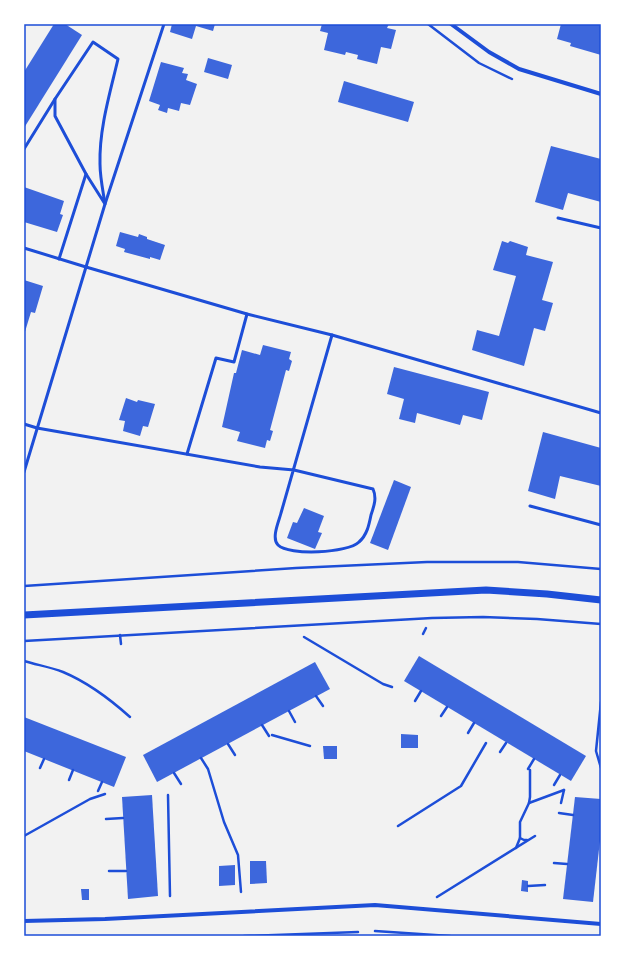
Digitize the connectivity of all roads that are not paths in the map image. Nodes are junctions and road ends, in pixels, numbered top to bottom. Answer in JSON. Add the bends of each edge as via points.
{"nodes":[{"id":1,"x":164,"y":24,"type":"edge"},
{"id":2,"x":451,"y":24,"type":"edge"},
{"id":3,"x":601,"y":94,"type":"edge"},
{"id":4,"x":55,"y":100,"type":"junction"},
{"id":5,"x":24,"y":149,"type":"edge"},
{"id":6,"x":86,"y":174,"type":"junction"},
{"id":7,"x":104,"y":204,"type":"junction"},
{"id":8,"x":558,"y":218,"type":"dead end"},
{"id":9,"x":601,"y":228,"type":"edge"},
{"id":10,"x":24,"y":248,"type":"edge"},
{"id":11,"x":59,"y":259,"type":"junction"},
{"id":12,"x":86,"y":267,"type":"junction"},
{"id":13,"x":247,"y":314,"type":"junction"},
{"id":14,"x":332,"y":335,"type":"junction"},
{"id":15,"x":601,"y":413,"type":"edge"},
{"id":16,"x":24,"y":424,"type":"edge"},
{"id":17,"x":37,"y":428,"type":"junction"},
{"id":18,"x":187,"y":454,"type":"junction"},
{"id":19,"x":294,"y":470,"type":"junction"},
{"id":20,"x":24,"y":472,"type":"edge"},
{"id":21,"x":530,"y":506,"type":"dead end"},
{"id":22,"x":601,"y":525,"type":"edge"},
{"id":23,"x":601,"y":600,"type":"edge"},
{"id":24,"x":24,"y":615,"type":"edge"},
{"id":25,"x":24,"y":921,"type":"edge"},
{"id":26,"x":601,"y":924,"type":"edge"}],
"edges":[{"from":1,"to":7,"type":"lane"},
{"from":2,"to":3,"type":"street","via":[[489,52],[519,69]]},
{"from":4,"to":5,"type":"lane"},
{"from":4,"to":6,"type":"lane","via":[[56,116]]},
{"from":4,"to":7,"type":"lane","via":[[93,42],[118,59],[102,134],[100,165]]},
{"from":6,"to":7,"type":"lane"},
{"from":6,"to":11,"type":"lane"},
{"from":7,"to":12,"type":"lane"},
{"from":8,"to":9,"type":"lane"},
{"from":10,"to":11,"type":"lane"},
{"from":11,"to":12,"type":"lane"},
{"from":12,"to":13,"type":"lane"},
{"from":12,"to":17,"type":"lane"},
{"from":13,"to":14,"type":"lane"},
{"from":13,"to":18,"type":"lane","via":[[234,362],[216,358]]},
{"from":14,"to":15,"type":"lane"},
{"from":14,"to":19,"type":"lane"},
{"from":16,"to":17,"type":"lane"},
{"from":17,"to":18,"type":"lane"},
{"from":17,"to":20,"type":"lane"},
{"from":18,"to":19,"type":"lane","via":[[260,467]]},
{"from":19,"to":19,"type":"lane","via":[[277,526],[277,544],[292,551],[316,552],[349,548],[358,543],[366,533],[375,501],[376,494],[373,489]]},
{"from":21,"to":22,"type":"lane"},
{"from":23,"to":24,"type":"street","via":[[486,590]]},
{"from":25,"to":26,"type":"street","via":[[375,905]]}]}
